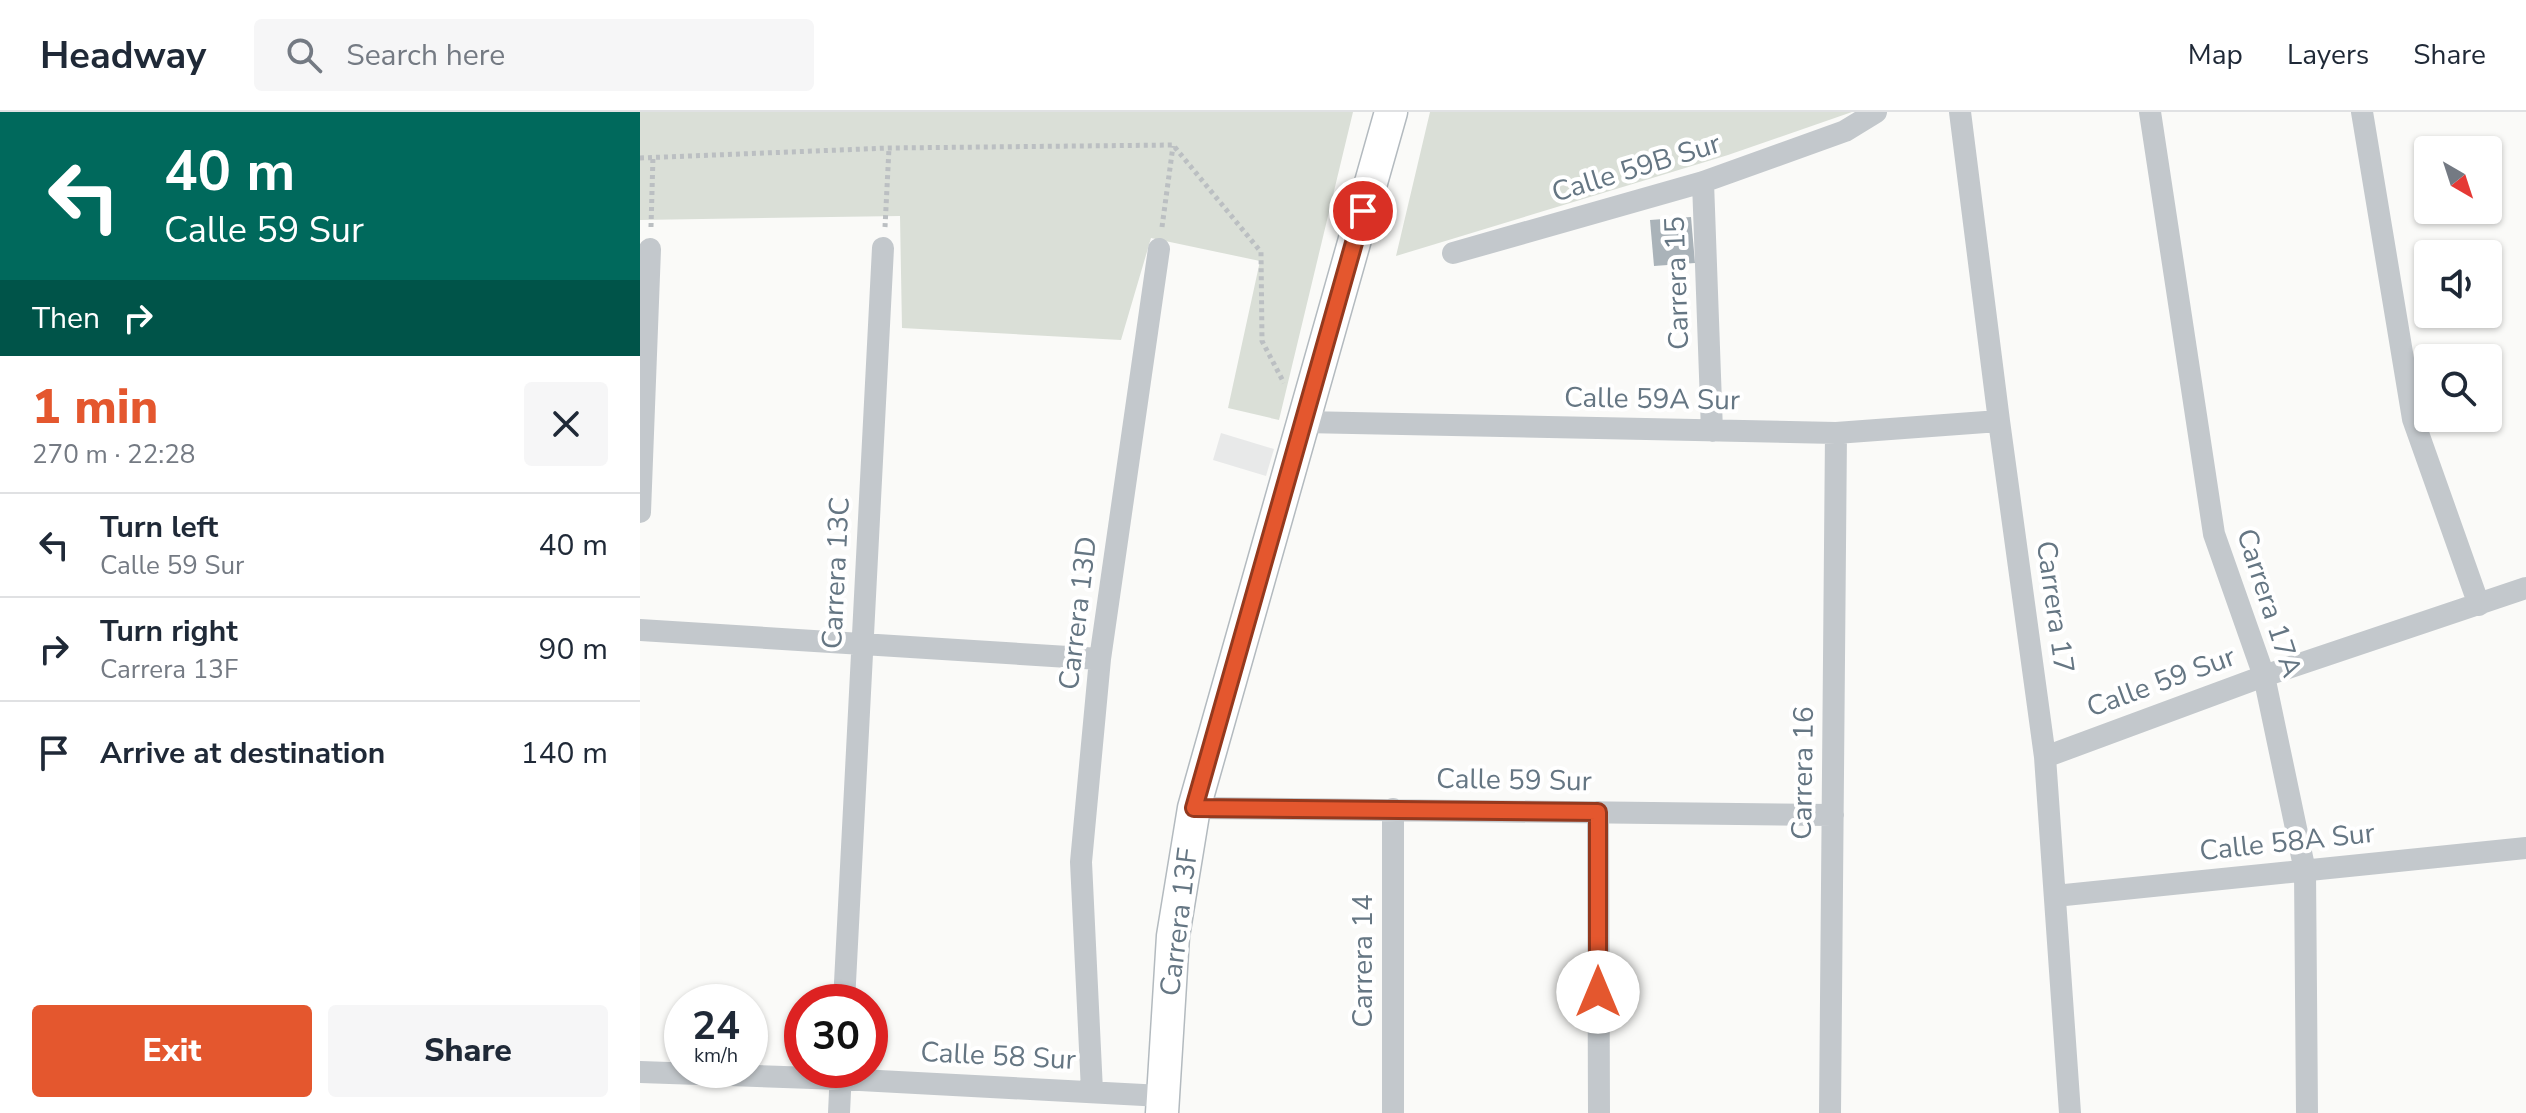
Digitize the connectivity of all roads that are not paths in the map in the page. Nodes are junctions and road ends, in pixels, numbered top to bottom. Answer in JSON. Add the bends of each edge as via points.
{"nodes":[{"id":1,"x":1876,"y":112,"type":"edge"},
{"id":2,"x":1960,"y":112,"type":"edge"},
{"id":3,"x":2150,"y":112,"type":"edge"},
{"id":4,"x":2362,"y":112,"type":"edge"},
{"id":5,"x":1388,"y":123,"type":"edge"},
{"id":6,"x":1703,"y":182,"type":"junction"},
{"id":7,"x":883,"y":248,"type":"road end"},
{"id":8,"x":650,"y":249,"type":"road end"},
{"id":9,"x":1159,"y":249,"type":"road end"},
{"id":10,"x":1453,"y":253,"type":"dead end"},
{"id":11,"x":1999,"y":421,"type":"junction"},
{"id":12,"x":1303,"y":422,"type":"junction"},
{"id":13,"x":1712,"y":431,"type":"junction"},
{"id":14,"x":1836,"y":433,"type":"junction"},
{"id":15,"x":640,"y":512,"type":"edge"},
{"id":16,"x":2526,"y":588,"type":"edge"},
{"id":17,"x":2479,"y":605,"type":"junction"},
{"id":18,"x":640,"y":630,"type":"edge"},
{"id":19,"x":862,"y":645,"type":"junction"},
{"id":20,"x":1100,"y":659,"type":"junction"},
{"id":21,"x":2264,"y":676,"type":"junction"},
{"id":22,"x":2045,"y":757,"type":"junction"},
{"id":23,"x":1194,"y":808,"type":"junction"},
{"id":24,"x":1393,"y":809,"type":"junction"},
{"id":25,"x":1598,"y":812,"type":"junction"},
{"id":26,"x":1833,"y":815,"type":"junction"},
{"id":27,"x":2526,"y":848,"type":"edge"},
{"id":28,"x":2305,"y":871,"type":"junction"},
{"id":29,"x":2055,"y":896,"type":"junction"},
{"id":30,"x":845,"y":984,"type":"edge"},
{"id":31,"x":640,"y":1072,"type":"edge"},
{"id":32,"x":784,"y":1073,"type":"edge"},
{"id":33,"x":888,"y":1077,"type":"edge"},
{"id":34,"x":840,"y":1088,"type":"edge"},
{"id":35,"x":1092,"y":1091,"type":"junction"},
{"id":36,"x":1162,"y":1105,"type":"edge"},
{"id":37,"x":839,"y":1113,"type":"edge"},
{"id":38,"x":1393,"y":1113,"type":"edge"},
{"id":39,"x":1599,"y":1113,"type":"edge"},
{"id":40,"x":1830,"y":1113,"type":"edge"},
{"id":41,"x":2070,"y":1113,"type":"edge"},
{"id":42,"x":2307,"y":1113,"type":"edge"}],
"edges":[{"from":1,"to":6,"type":"street","name":"Calle 59B Sur","via":[[1845,131]]},
{"from":2,"to":11,"type":"street","name":"Carrera 17"},
{"from":3,"to":21,"type":"street","name":"Carrera 17A","via":[[2214,534]]},
{"from":4,"to":17,"type":"street","via":[[2413,419]]},
{"from":5,"to":12,"type":"street","name":"Carrera 13F"},
{"from":6,"to":10,"type":"street","name":"Calle 59B Sur"},
{"from":6,"to":13,"type":"street","name":"Carrera 15"},
{"from":7,"to":19,"type":"street","name":"Carrera 13C"},
{"from":8,"to":15,"type":"street"},
{"from":9,"to":20,"type":"street","name":"Carrera 13D"},
{"from":11,"to":14,"type":"street","name":"Calle 59A Sur"},
{"from":11,"to":22,"type":"street","name":"Carrera 17"},
{"from":12,"to":13,"type":"street","name":"Calle 59A Sur"},
{"from":12,"to":23,"type":"street","name":"Carrera 13F"},
{"from":13,"to":14,"type":"street","name":"Calle 59A Sur"},
{"from":14,"to":26,"type":"street","name":"Carrera 16"},
{"from":16,"to":17,"type":"street","name":"Calle 59 Sur"},
{"from":17,"to":21,"type":"street","name":"Calle 59 Sur"},
{"from":18,"to":19,"type":"street"},
{"from":19,"to":20,"type":"street"},
{"from":19,"to":30,"type":"street","name":"Carrera 13C"},
{"from":20,"to":35,"type":"street","name":"Carrera 13D","via":[[1081,862]]},
{"from":21,"to":22,"type":"street","name":"Calle 59 Sur"},
{"from":21,"to":28,"type":"street","name":"Carrera 17A"},
{"from":22,"to":29,"type":"street","name":"Carrera 17"},
{"from":23,"to":24,"type":"street","name":"Calle 59 Sur"},
{"from":23,"to":36,"type":"street","name":"Carrera 13F","via":[[1173,936]]},
{"from":24,"to":25,"type":"street","name":"Calle 59 Sur"},
{"from":24,"to":38,"type":"street","name":"Carrera 14"},
{"from":25,"to":26,"type":"street","name":"Calle 59 Sur"},
{"from":25,"to":39,"type":"street"},
{"from":26,"to":40,"type":"street","name":"Carrera 16"},
{"from":27,"to":28,"type":"street","name":"Calle 58A Sur"},
{"from":28,"to":29,"type":"street","name":"Calle 58A Sur"},
{"from":28,"to":42,"type":"street","name":"Carrera 17A"},
{"from":29,"to":41,"type":"street","name":"Carrera 17"},
{"from":31,"to":32,"type":"street","name":"Calle 58 Sur"},
{"from":33,"to":35,"type":"street","name":"Calle 58 Sur"},
{"from":34,"to":37,"type":"street"},
{"from":35,"to":36,"type":"street","name":"Calle 58 Sur"}]}
